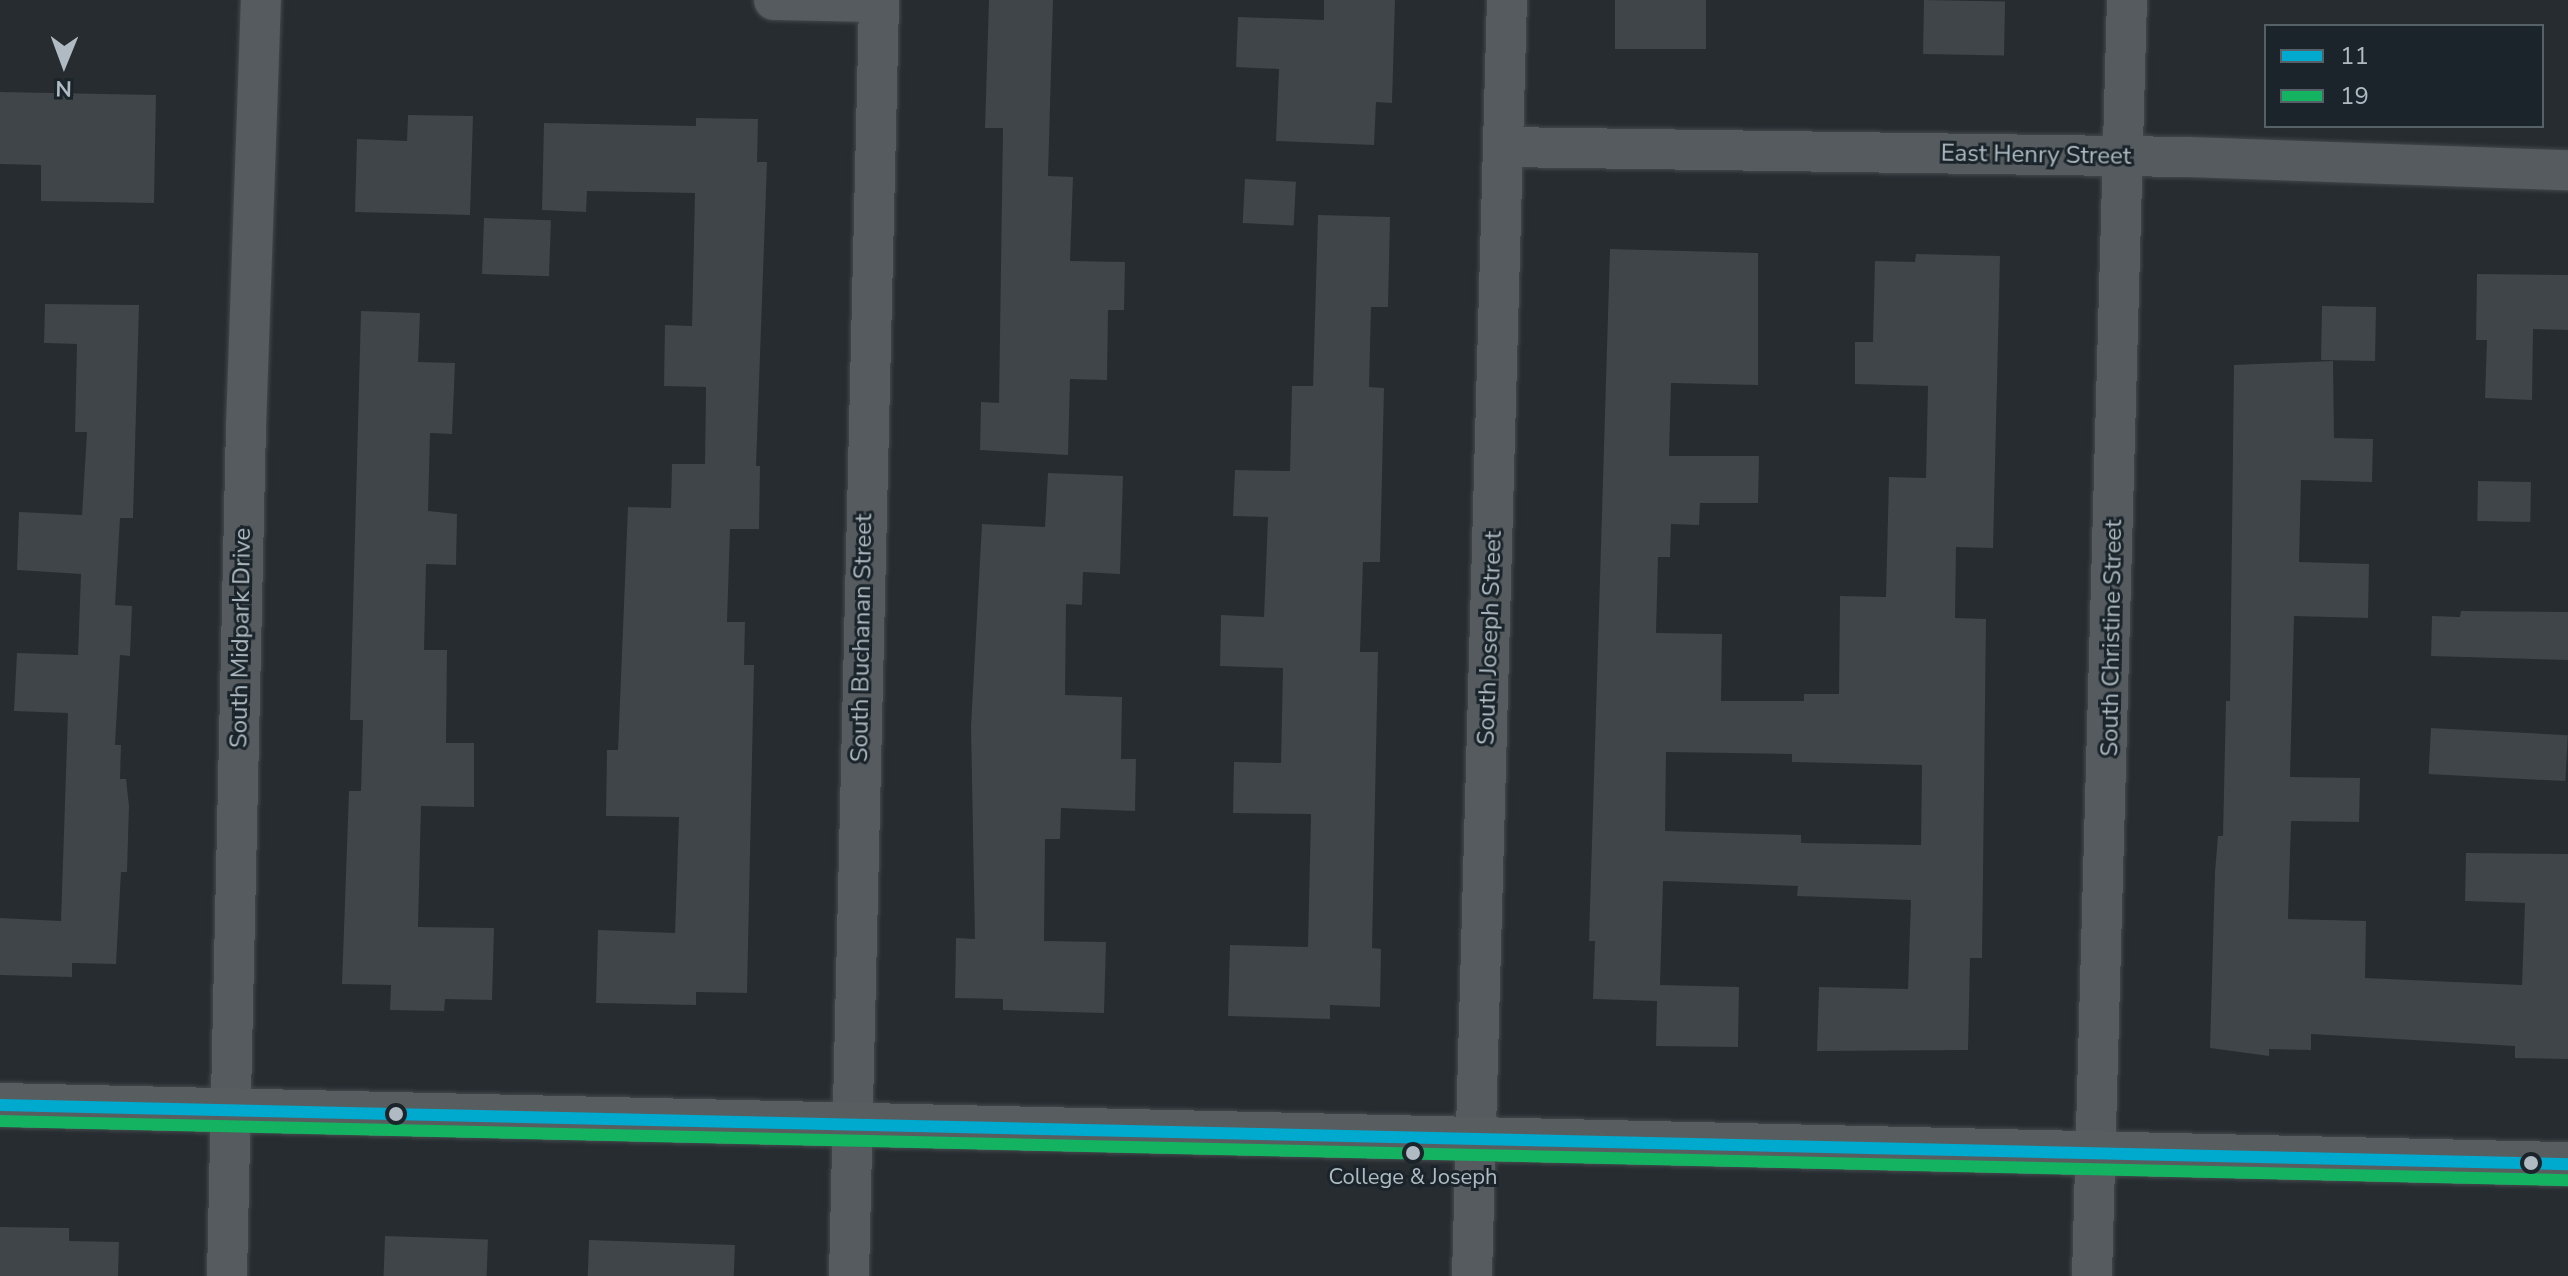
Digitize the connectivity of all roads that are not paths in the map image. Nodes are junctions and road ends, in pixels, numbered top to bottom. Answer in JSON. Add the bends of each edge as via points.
{"nodes":[{"id":1,"x":261,"y":0,"type":"edge"},
{"id":2,"x":774,"y":0,"type":"edge"},
{"id":3,"x":1507,"y":0,"type":"edge"},
{"id":4,"x":2127,"y":0,"type":"edge"},
{"id":5,"x":879,"y":1,"type":"edge"},
{"id":6,"x":1504,"y":147,"type":"junction"},
{"id":7,"x":2123,"y":156,"type":"junction"},
{"id":8,"x":2568,"y":170,"type":"edge"},
{"id":9,"x":0,"y":1105,"type":"edge"},
{"id":10,"x":231,"y":1110,"type":"junction"},
{"id":11,"x":853,"y":1123,"type":"junction"},
{"id":12,"x":1476,"y":1142,"type":"junction"},
{"id":13,"x":2095,"y":1150,"type":"junction"},
{"id":14,"x":2568,"y":1164,"type":"edge"},
{"id":15,"x":227,"y":1276,"type":"edge"},
{"id":16,"x":849,"y":1276,"type":"edge"},
{"id":17,"x":1472,"y":1276,"type":"edge"},
{"id":18,"x":2092,"y":1276,"type":"edge"}],
"edges":[{"from":1,"to":10,"type":"street","name":"South Midpark Drive"},
{"from":2,"to":5,"type":"street"},
{"from":3,"to":6,"type":"street","name":"South Joseph Street"},
{"from":4,"to":7,"type":"street","name":"South Christine Street"},
{"from":5,"to":11,"type":"street","name":"South Buchanan Street"},
{"from":6,"to":7,"type":"street","name":"East Henry Street"},
{"from":6,"to":12,"type":"street","name":"South Joseph Street"},
{"from":7,"to":8,"type":"street","name":"East Henry Street"},
{"from":7,"to":13,"type":"street","name":"South Christine Street"},
{"from":9,"to":10,"type":"main road"},
{"from":10,"to":11,"type":"main road"},
{"from":10,"to":15,"type":"street","name":"South Midpark Drive"},
{"from":11,"to":12,"type":"main road"},
{"from":11,"to":16,"type":"street","name":"South Buchanan Street"},
{"from":12,"to":13,"type":"main road"},
{"from":12,"to":17,"type":"street","name":"South Joseph Street"},
{"from":13,"to":14,"type":"main road"},
{"from":13,"to":18,"type":"street","name":"South Christine Street"}]}
